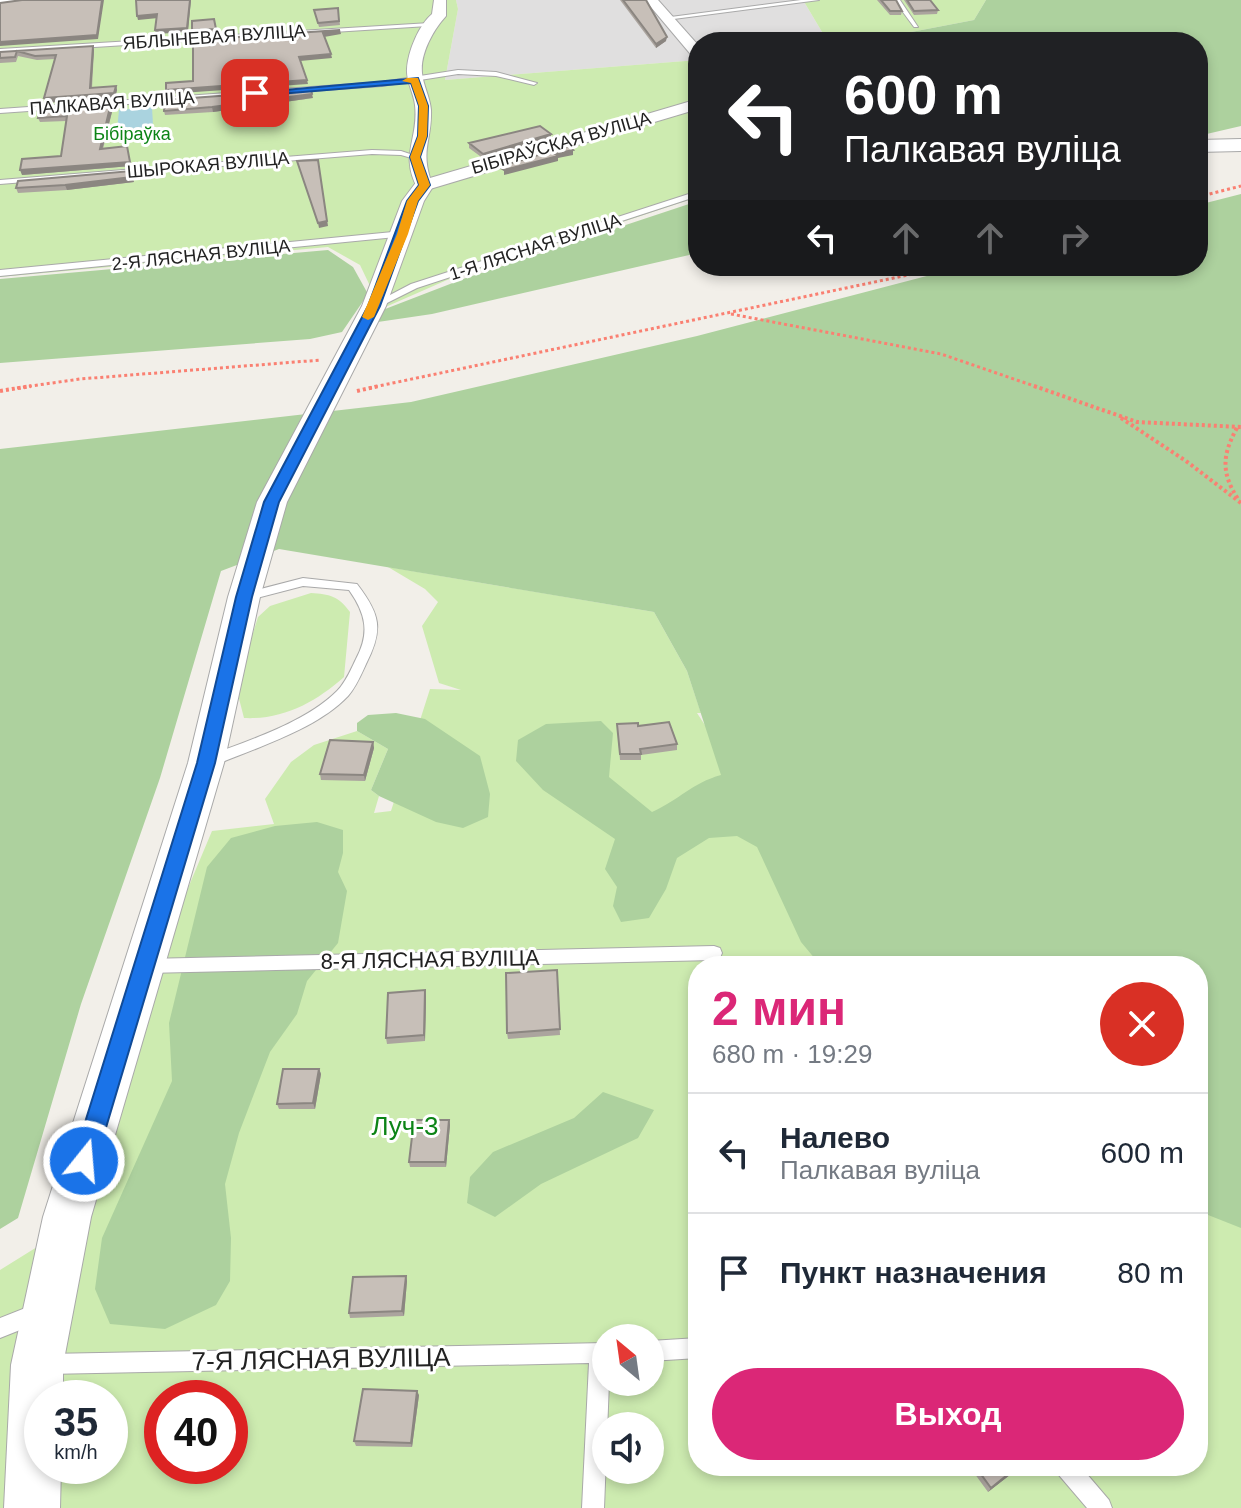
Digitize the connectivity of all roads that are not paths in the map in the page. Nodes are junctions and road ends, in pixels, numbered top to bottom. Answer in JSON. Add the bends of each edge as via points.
{"nodes":[{"id":1,"x":29,"y":0,"type":"edge"},
{"id":2,"x":440,"y":0,"type":"edge"},
{"id":3,"x":651,"y":0,"type":"edge"},
{"id":4,"x":816,"y":0,"type":"edge"},
{"id":5,"x":897,"y":0,"type":"edge"},
{"id":6,"x":0,"y":2,"type":"edge"},
{"id":7,"x":666,"y":18,"type":"junction"},
{"id":8,"x":428,"y":24,"type":"junction"},
{"id":9,"x":916,"y":26,"type":"dead end"},
{"id":10,"x":688,"y":43,"type":"edge"},
{"id":11,"x":0,"y":51,"type":"edge"},
{"id":12,"x":415,"y":80,"type":"junction"},
{"id":13,"x":534,"y":83,"type":"dead end"},
{"id":14,"x":688,"y":107,"type":"edge"},
{"id":15,"x":0,"y":111,"type":"edge"},
{"id":16,"x":1241,"y":145,"type":"edge"},
{"id":17,"x":1208,"y":146,"type":"edge"},
{"id":18,"x":415,"y":157,"type":"junction"},
{"id":19,"x":0,"y":182,"type":"edge"},
{"id":20,"x":424,"y":185,"type":"junction"},
{"id":21,"x":688,"y":196,"type":"edge"},
{"id":22,"x":403,"y":234,"type":"junction"},
{"id":23,"x":0,"y":273,"type":"edge"},
{"id":24,"x":384,"y":274,"type":"junction"},
{"id":25,"x":414,"y":286,"type":"junction"},
{"id":26,"x":374,"y":306,"type":"junction"},
{"id":27,"x":244,"y":597,"type":"junction"},
{"id":28,"x":206,"y":763,"type":"junction"},
{"id":29,"x":714,"y":953,"type":"dead end"},
{"id":30,"x":146,"y":966,"type":"junction"},
{"id":31,"x":46,"y":1309,"type":"junction"},
{"id":32,"x":0,"y":1328,"type":"edge"},
{"id":33,"x":688,"y":1349,"type":"edge"},
{"id":34,"x":664,"y":1350,"type":"edge"},
{"id":35,"x":592,"y":1353,"type":"edge"},
{"id":36,"x":37,"y":1365,"type":"junction"},
{"id":37,"x":600,"y":1396,"type":"edge"},
{"id":38,"x":1074,"y":1476,"type":"edge"},
{"id":39,"x":32,"y":1508,"type":"edge"},
{"id":40,"x":593,"y":1508,"type":"edge"},
{"id":41,"x":1101,"y":1508,"type":"edge"}],
"edges":[{"from":1,"to":6,"type":"lane"},
{"from":2,"to":8,"type":"street","via":[[439,16]]},
{"from":3,"to":7,"type":"street"},
{"from":4,"to":7,"type":"lane"},
{"from":5,"to":9,"type":"lane"},
{"from":7,"to":10,"type":"street"},
{"from":8,"to":11,"type":"lane","name":"ЯБЛЫНЕВАЯ ВУЛІЦА"},
{"from":8,"to":12,"type":"street"},
{"from":12,"to":13,"type":"lane","name":"ПАЛКАВАЯ ВУЛІЦА","via":[[458,72]]},
{"from":12,"to":15,"type":"lane","name":"ПАЛКАВАЯ ВУЛІЦА"},
{"from":12,"to":18,"type":"street","via":[[423,106]]},
{"from":14,"to":20,"type":"street","name":"БІБІРАЎСКАЯ ВУЛІЦА"},
{"from":16,"to":17,"type":"street"},
{"from":18,"to":19,"type":"lane","name":"ШЫРОКАЯ ВУЛІЦА","via":[[372,152]]},
{"from":18,"to":20,"type":"street"},
{"from":20,"to":22,"type":"street"},
{"from":21,"to":25,"type":"lane","name":"1-Я ЛЯСНАЯ ВУЛІЦА"},
{"from":22,"to":23,"type":"lane","name":"2-Я ЛЯСНАЯ ВУЛІЦА"},
{"from":22,"to":24,"type":"street"},
{"from":24,"to":25,"type":"lane"},
{"from":24,"to":26,"type":"street"},
{"from":25,"to":26,"type":"lane","name":"1-Я ЛЯСНАЯ ВУЛІЦА"},
{"from":26,"to":27,"type":"street","via":[[272,502]]},
{"from":27,"to":28,"type":"street"},
{"from":27,"to":28,"type":"lane","via":[[303,582],[353,587],[371,610],[369,646],[344,692],[317,711]]},
{"from":28,"to":30,"type":"street"},
{"from":29,"to":30,"type":"lane","name":"8-Я ЛЯСНАЯ ВУЛІЦА"},
{"from":30,"to":31,"type":"street","via":[[67,1217]]},
{"from":31,"to":32,"type":"lane"},
{"from":31,"to":36,"type":"street"},
{"from":33,"to":34,"type":"lane"},
{"from":35,"to":36,"type":"lane","name":"7-Я ЛЯСНАЯ ВУЛІЦА"},
{"from":36,"to":39,"type":"street"},
{"from":37,"to":40,"type":"lane"},
{"from":38,"to":41,"type":"lane"}]}
